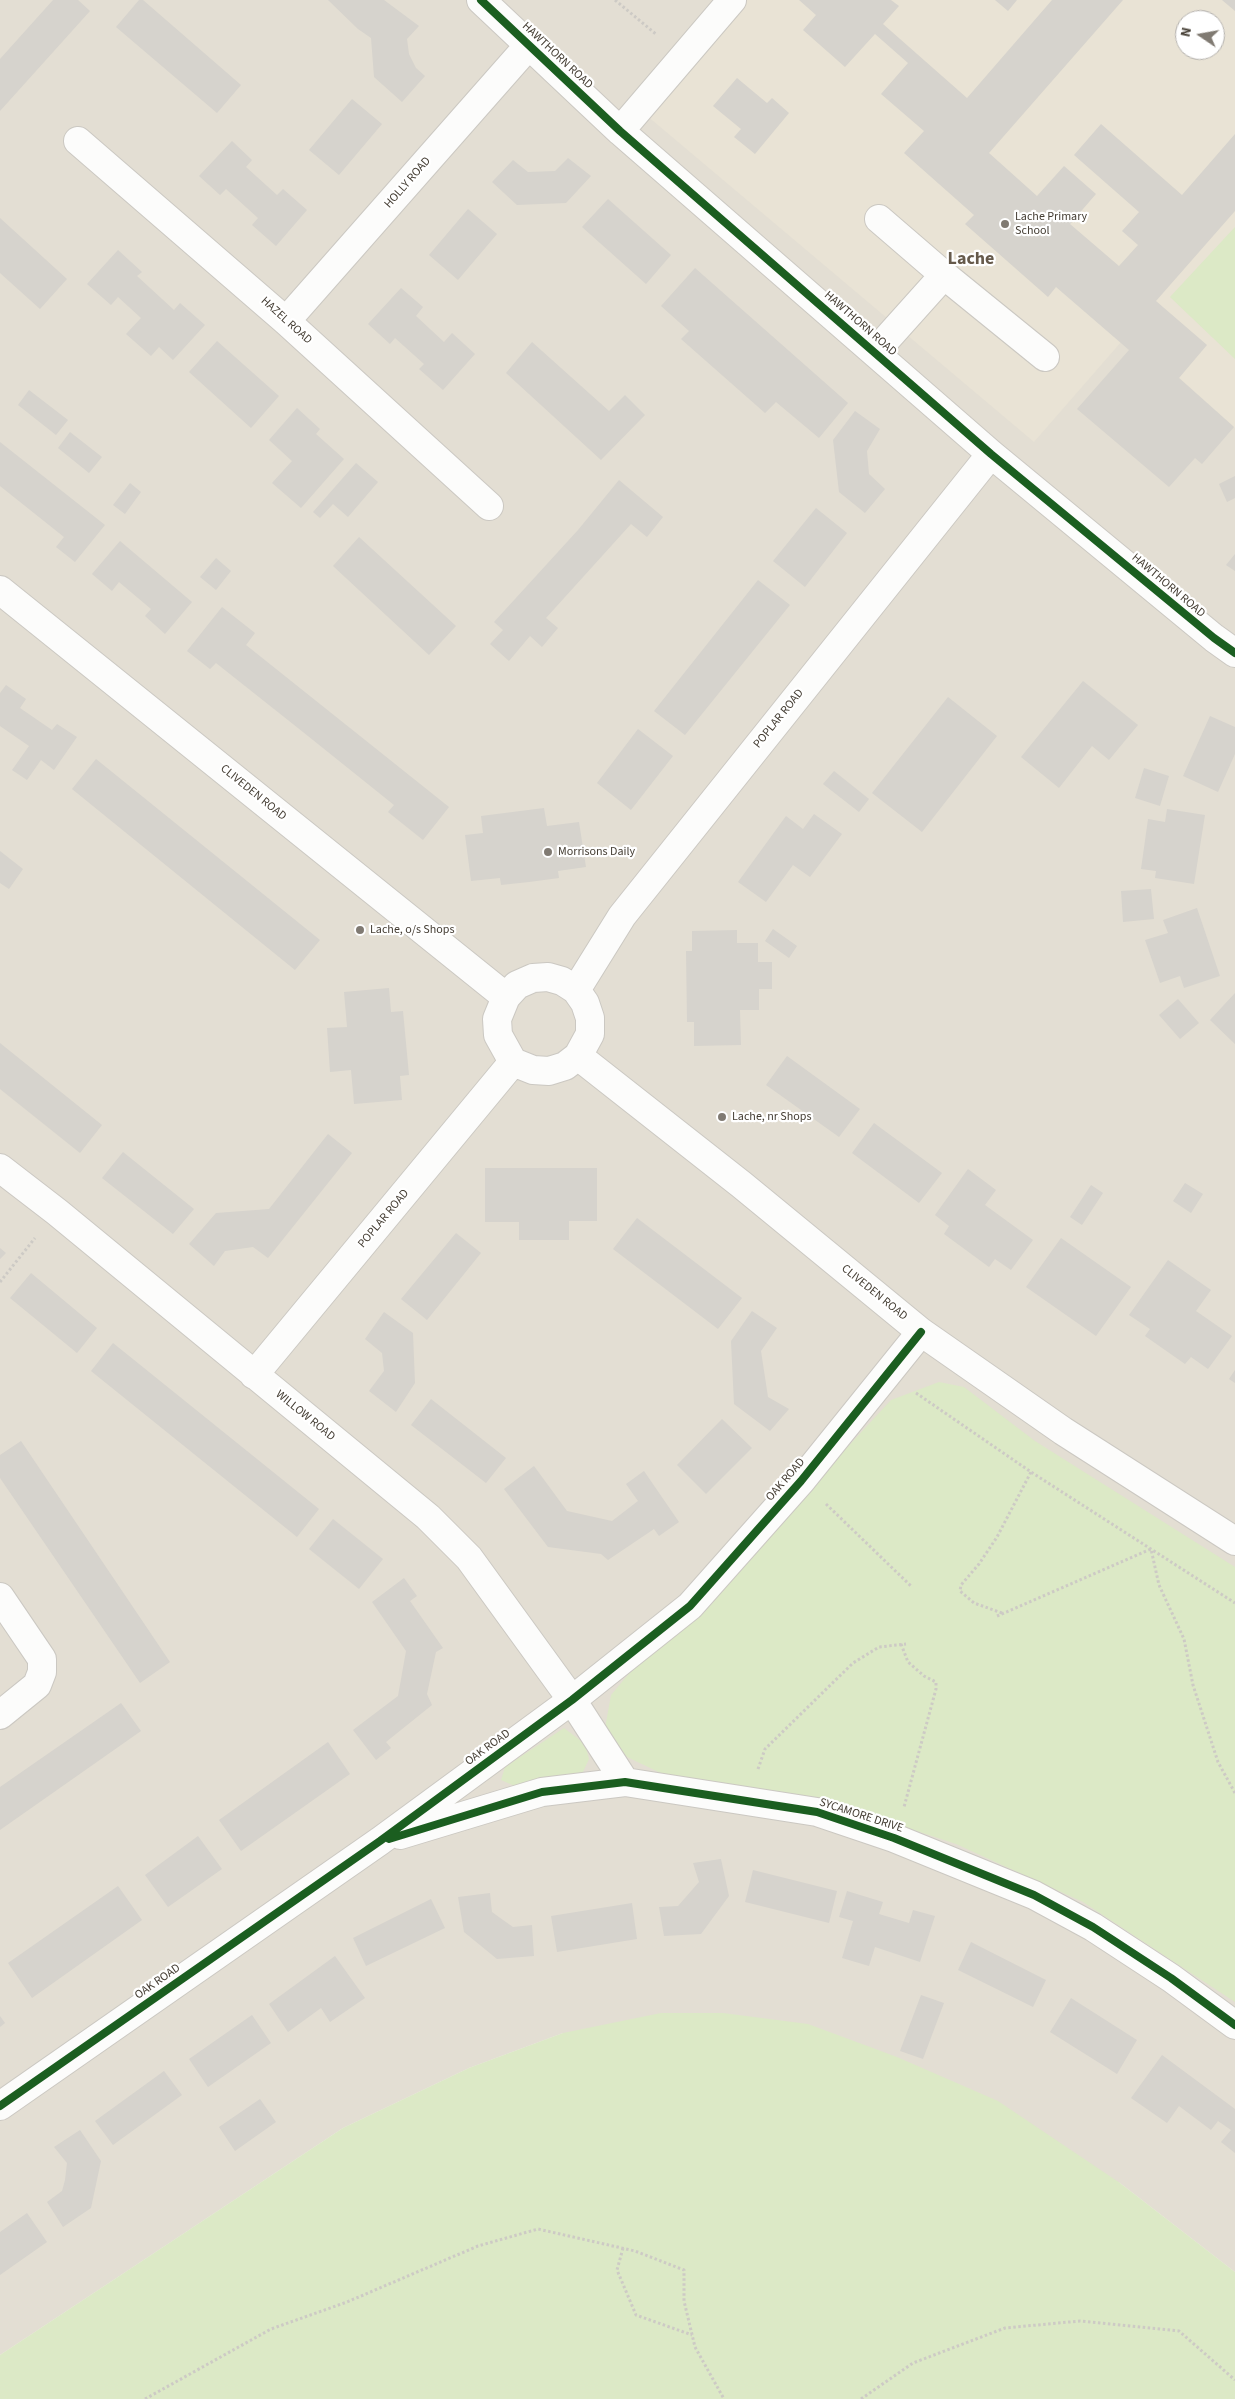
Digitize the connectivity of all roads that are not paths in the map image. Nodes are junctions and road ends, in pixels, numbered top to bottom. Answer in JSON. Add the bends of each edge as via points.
{"nodes":[{"id":1,"x":481,"y":0,"type":"edge"},
{"id":2,"x":732,"y":0,"type":"edge"},
{"id":3,"x":530,"y":44,"type":"junction"},
{"id":4,"x":620,"y":131,"type":"junction"},
{"id":5,"x":78,"y":141,"type":"dead end"},
{"id":6,"x":879,"y":220,"type":"dead end"},
{"id":7,"x":944,"y":275,"type":"junction"},
{"id":8,"x":286,"y":321,"type":"junction"},
{"id":9,"x":875,"y":352,"type":"junction"},
{"id":10,"x":1045,"y":358,"type":"dead end"},
{"id":11,"x":991,"y":454,"type":"junction"},
{"id":12,"x":489,"y":506,"type":"dead end"},
{"id":13,"x":0,"y":590,"type":"edge"},
{"id":14,"x":1235,"y":653,"type":"edge"},
{"id":15,"x":576,"y":990,"type":"junction"},
{"id":16,"x":506,"y":997,"type":"junction"},
{"id":17,"x":578,"y":1056,"type":"junction"},
{"id":18,"x":513,"y":1062,"type":"junction"},
{"id":19,"x":0,"y":1168,"type":"edge"},
{"id":20,"x":921,"y":1332,"type":"junction"},
{"id":21,"x":254,"y":1375,"type":"junction"},
{"id":22,"x":1235,"y":1541,"type":"edge"},
{"id":23,"x":0,"y":1597,"type":"edge"},
{"id":24,"x":572,"y":1700,"type":"junction"},
{"id":25,"x":0,"y":1715,"type":"edge"},
{"id":26,"x":625,"y":1782,"type":"junction"},
{"id":27,"x":380,"y":1841,"type":"junction"},
{"id":28,"x":1235,"y":2025,"type":"edge"},
{"id":29,"x":0,"y":2106,"type":"edge"}],
"edges":[{"from":1,"to":3,"type":"street","name":"HAWTHORN ROAD"},
{"from":2,"to":4,"type":"street"},
{"from":3,"to":4,"type":"street","name":"HAWTHORN ROAD"},
{"from":3,"to":8,"type":"street","name":"HOLLY ROAD"},
{"from":4,"to":9,"type":"street","name":"HAWTHORN ROAD"},
{"from":5,"to":8,"type":"street","name":"HAZEL ROAD"},
{"from":6,"to":7,"type":"street"},
{"from":7,"to":9,"type":"street"},
{"from":7,"to":10,"type":"street"},
{"from":8,"to":12,"type":"street","name":"HAZEL ROAD"},
{"from":9,"to":11,"type":"street","name":"HAWTHORN ROAD"},
{"from":11,"to":14,"type":"street","name":"HAWTHORN ROAD"},
{"from":11,"to":15,"type":"street","name":"POPLAR ROAD","via":[[622,916]]},
{"from":13,"to":16,"type":"street","name":"CLIVEDEN ROAD"},
{"from":15,"to":16,"type":"street","via":[[548,977],[532,978],[517,985]]},
{"from":15,"to":17,"type":"street","via":[[585,1002],[590,1018],[590,1034]]},
{"from":16,"to":18,"type":"street","via":[[497,1019],[498,1035]]},
{"from":17,"to":18,"type":"street","via":[[565,1066],[549,1071],[533,1070]]},
{"from":17,"to":20,"type":"street","name":"CLIVEDEN ROAD"},
{"from":18,"to":21,"type":"street","name":"POPLAR ROAD"},
{"from":19,"to":21,"type":"street","name":"WILLOW ROAD"},
{"from":20,"to":22,"type":"street","name":"CLIVEDEN ROAD","via":[[1063,1431]]},
{"from":20,"to":24,"type":"street","name":"OAK ROAD","via":[[801,1481],[690,1606]]},
{"from":21,"to":24,"type":"street","name":"WILLOW ROAD","via":[[428,1517],[469,1558]]},
{"from":23,"to":25,"type":"street","via":[[42,1660],[37,1685]]},
{"from":24,"to":26,"type":"street"},
{"from":24,"to":27,"type":"street","name":"OAK ROAD"},
{"from":26,"to":27,"type":"street","name":"SYCAMORE DRIVE","via":[[542,1792]]},
{"from":26,"to":28,"type":"street","name":"SYCAMORE DRIVE","via":[[817,1812],[894,1838],[1034,1895],[1093,1927]]},
{"from":27,"to":29,"type":"street","name":"OAK ROAD"}]}
